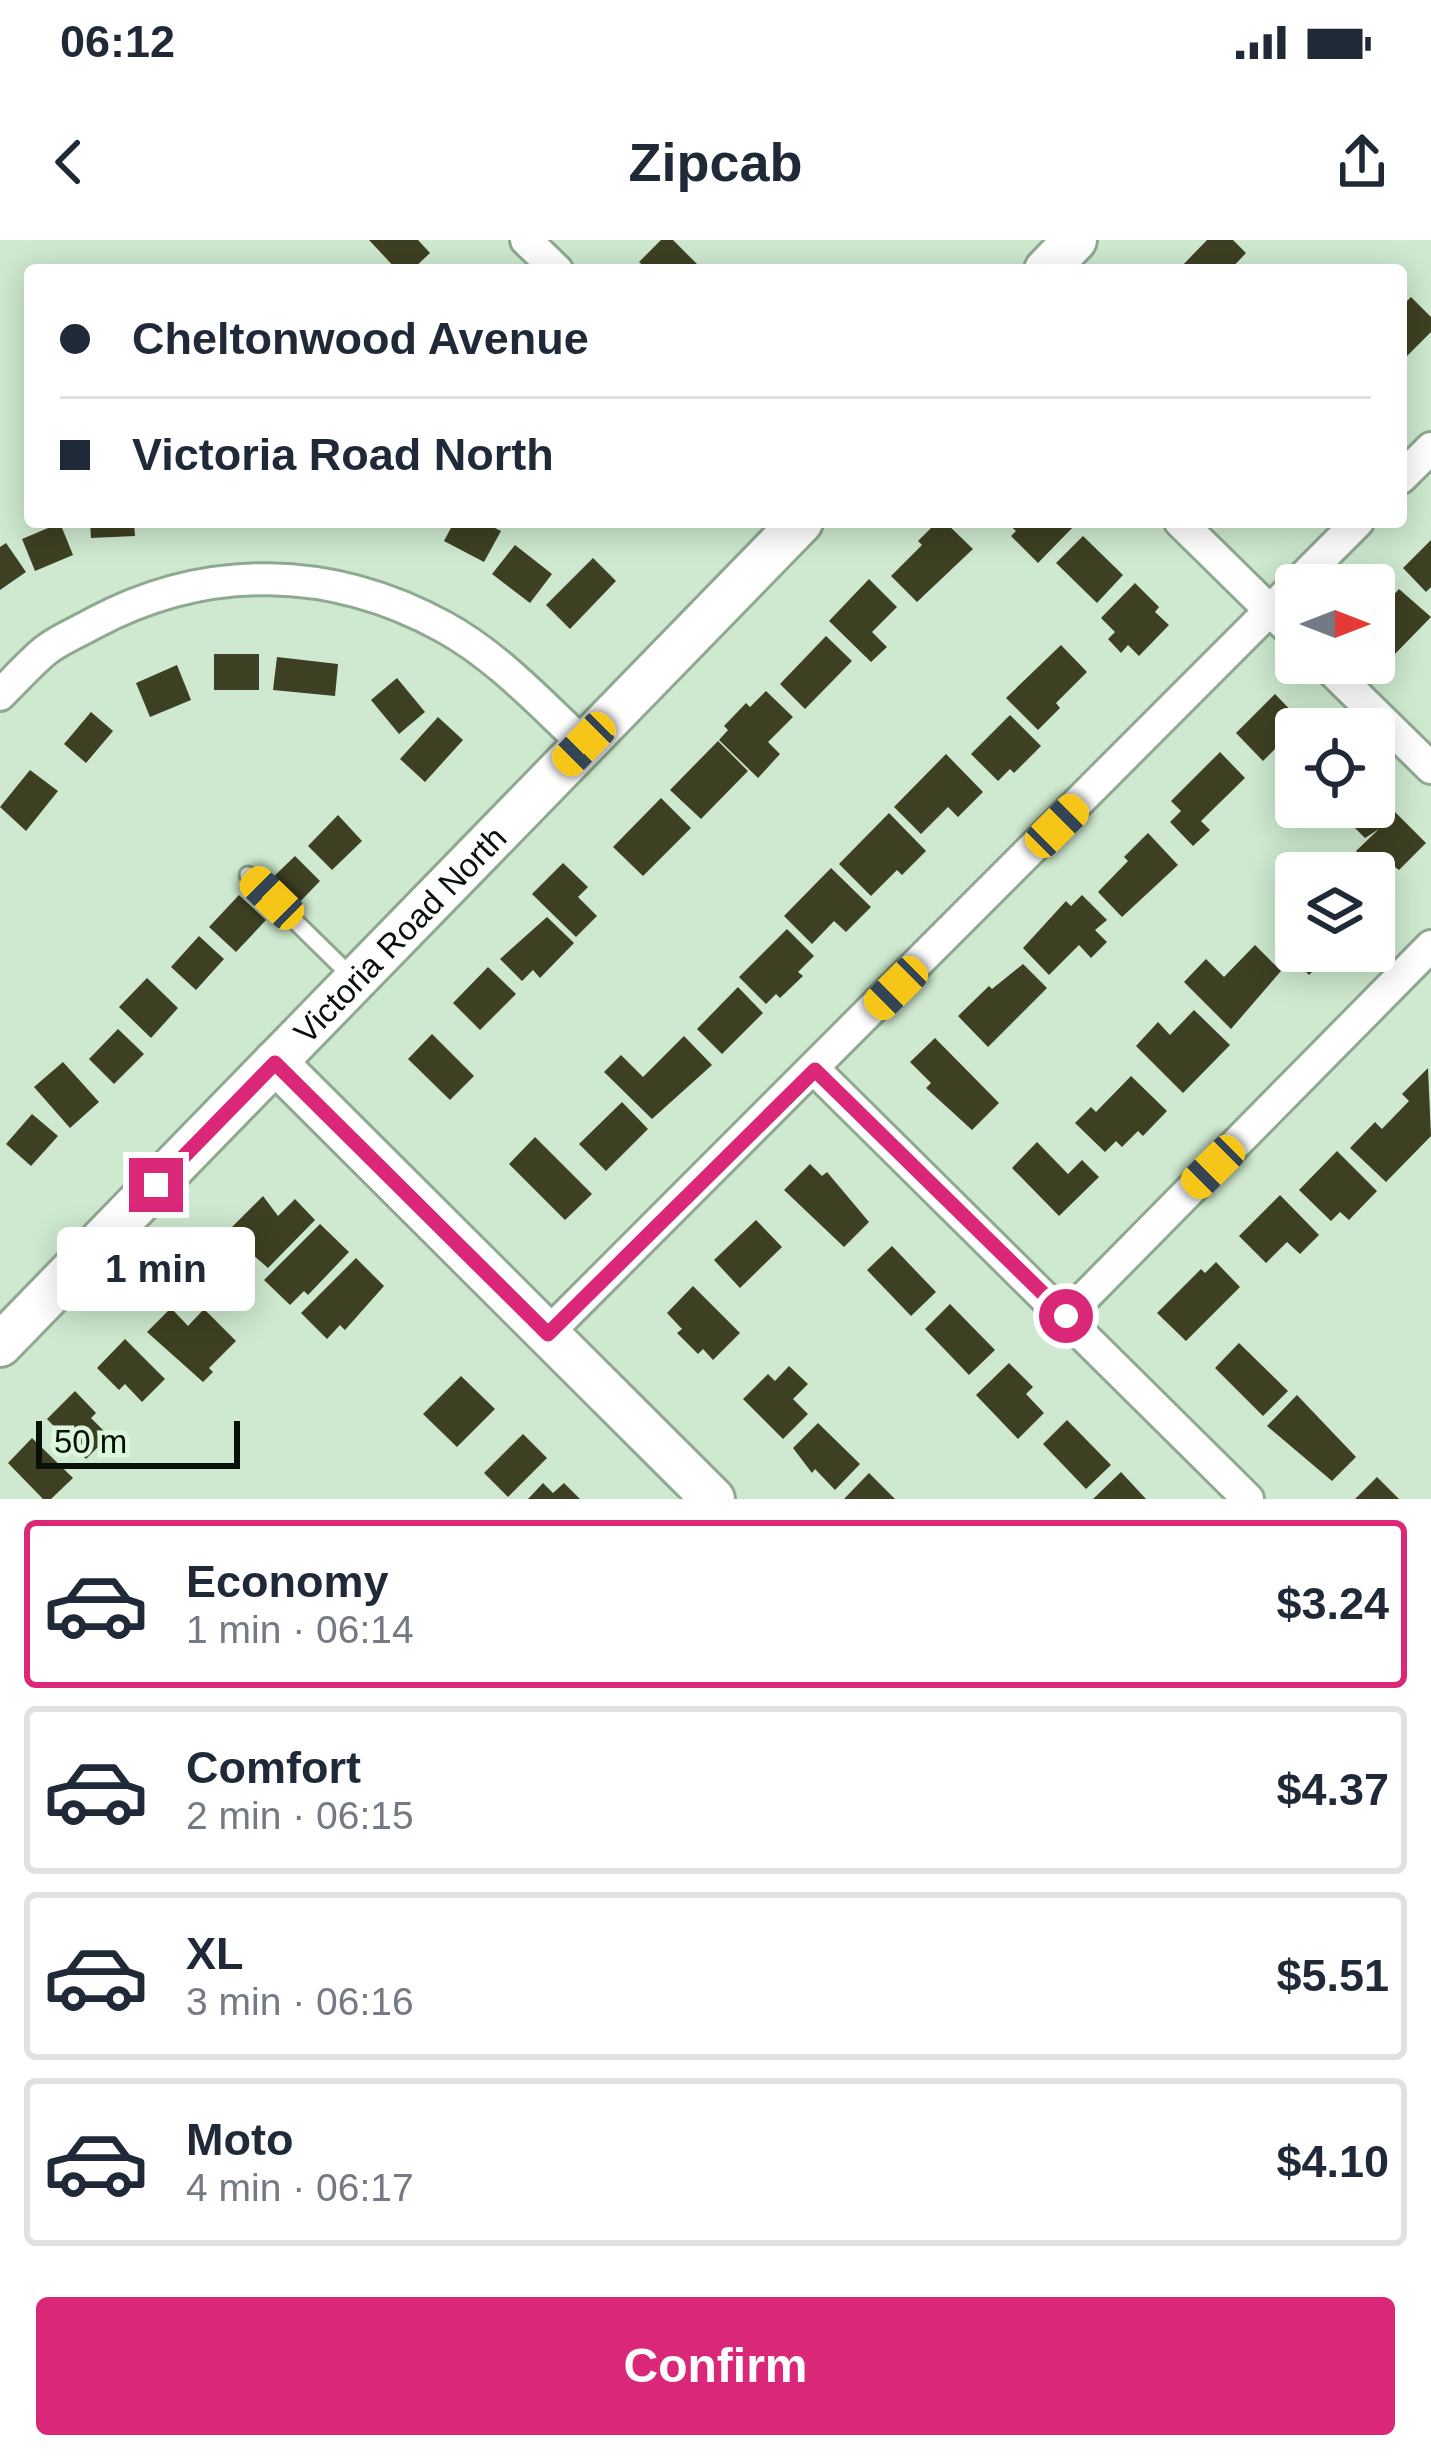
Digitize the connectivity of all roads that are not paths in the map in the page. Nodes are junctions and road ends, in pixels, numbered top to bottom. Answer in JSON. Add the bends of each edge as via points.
{"nodes":[{"id":1,"x":526,"y":240,"type":"edge"},
{"id":2,"x":1075,"y":240,"type":"edge"},
{"id":3,"x":551,"y":264,"type":"edge"},
{"id":4,"x":1052,"y":264,"type":"edge"},
{"id":5,"x":1431,"y":448,"type":"edge"},
{"id":6,"x":1407,"y":472,"type":"edge"},
{"id":7,"x":795,"y":528,"type":"edge"},
{"id":8,"x":1186,"y":528,"type":"edge"},
{"id":9,"x":1352,"y":528,"type":"edge"},
{"id":10,"x":1270,"y":611,"type":"junction"},
{"id":11,"x":1275,"y":616,"type":"edge"},
{"id":12,"x":1346,"y":684,"type":"edge"},
{"id":13,"x":0,"y":695,"type":"edge"},
{"id":14,"x":584,"y":744,"type":"junction"},
{"id":15,"x":1431,"y":767,"type":"edge"},
{"id":16,"x":248,"y":875,"type":"dead end"},
{"id":17,"x":1431,"y":946,"type":"edge"},
{"id":18,"x":355,"y":980,"type":"junction"},
{"id":19,"x":275,"y":1063,"type":"junction"},
{"id":20,"x":815,"y":1070,"type":"junction"},
{"id":21,"x":1066,"y":1316,"type":"junction"},
{"id":22,"x":548,"y":1334,"type":"junction"},
{"id":23,"x":0,"y":1346,"type":"edge"},
{"id":24,"x":713,"y":1499,"type":"edge"},
{"id":25,"x":1248,"y":1499,"type":"edge"}],
"edges":[{"from":1,"to":3,"type":"street"},
{"from":2,"to":4,"type":"main road"},
{"from":5,"to":6,"type":"street"},
{"from":7,"to":14,"type":"main road","name":"Victoria Road North"},
{"from":8,"to":10,"type":"street"},
{"from":9,"to":10,"type":"street"},
{"from":10,"to":11,"type":"street"},
{"from":10,"to":20,"type":"street"},
{"from":12,"to":15,"type":"street"},
{"from":13,"to":14,"type":"street","via":[[48,648],[130,604],[244,577],[373,594],[445,628],[498,664]]},
{"from":14,"to":18,"type":"main road","name":"Victoria Road North"},
{"from":16,"to":18,"type":"lane"},
{"from":17,"to":21,"type":"street"},
{"from":18,"to":19,"type":"main road","name":"Victoria Road North"},
{"from":19,"to":22,"type":"main road"},
{"from":19,"to":23,"type":"main road","name":"Victoria Road North"},
{"from":20,"to":21,"type":"street"},
{"from":20,"to":22,"type":"street"},
{"from":21,"to":25,"type":"street"},
{"from":22,"to":24,"type":"main road"}]}
